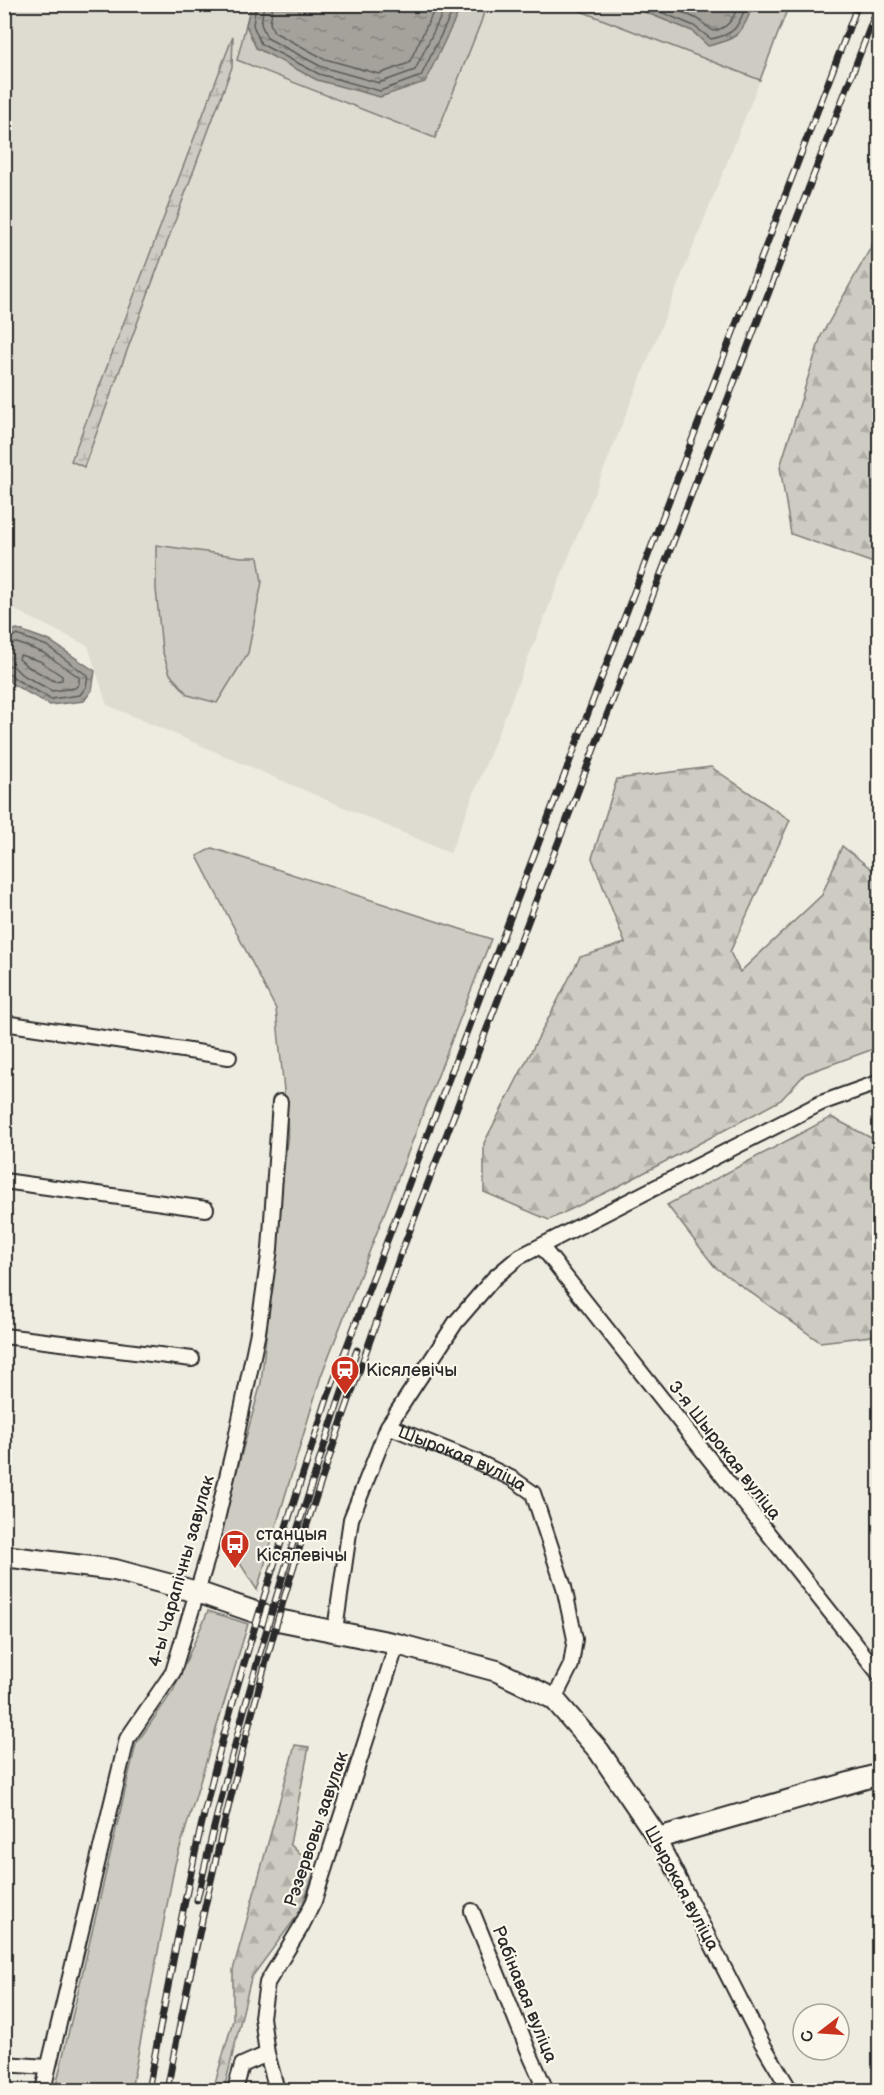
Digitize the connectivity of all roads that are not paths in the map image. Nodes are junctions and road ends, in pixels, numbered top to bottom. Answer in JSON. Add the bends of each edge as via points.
{"nodes":[{"id":1,"x":4,"y":1023,"type":"edge"},
{"id":2,"x":229,"y":1057,"type":"dead end"},
{"id":3,"x":879,"y":1082,"type":"edge"},
{"id":4,"x":280,"y":1102,"type":"dead end"},
{"id":5,"x":4,"y":1181,"type":"edge"},
{"id":6,"x":206,"y":1209,"type":"dead end"},
{"id":7,"x":542,"y":1247,"type":"junction"},
{"id":8,"x":4,"y":1336,"type":"edge"},
{"id":9,"x":192,"y":1359,"type":"dead end"},
{"id":10,"x":388,"y":1426,"type":"junction"},
{"id":11,"x":4,"y":1556,"type":"edge"},
{"id":12,"x":197,"y":1592,"type":"junction"},
{"id":13,"x":335,"y":1630,"type":"junction"},
{"id":14,"x":397,"y":1644,"type":"junction"},
{"id":15,"x":879,"y":1675,"type":"edge"},
{"id":16,"x":554,"y":1699,"type":"junction"},
{"id":17,"x":879,"y":1774,"type":"edge"},
{"id":18,"x":658,"y":1838,"type":"junction"},
{"id":19,"x":472,"y":1911,"type":"dead end"},
{"id":20,"x":267,"y":2054,"type":"junction"},
{"id":21,"x":4,"y":2064,"type":"edge"},
{"id":22,"x":47,"y":2067,"type":"junction"},
{"id":23,"x":43,"y":2091,"type":"edge"},
{"id":24,"x":235,"y":2091,"type":"edge"},
{"id":25,"x":278,"y":2091,"type":"edge"},
{"id":26,"x":546,"y":2091,"type":"edge"},
{"id":27,"x":790,"y":2091,"type":"edge"}],
"edges":[{"from":1,"to":2,"type":"street"},
{"from":3,"to":7,"type":"street","via":[[821,1103]]},
{"from":4,"to":12,"type":"street","name":"4-ы Чарапічны завулак","via":[[270,1249],[258,1332]]},
{"from":5,"to":6,"type":"street"},
{"from":7,"to":10,"type":"street","via":[[519,1257],[486,1287],[456,1322]]},
{"from":7,"to":15,"type":"street","name":"3-я Шырокая вуліца"},
{"from":8,"to":9,"type":"street"},
{"from":10,"to":13,"type":"street","via":[[351,1519]]},
{"from":10,"to":16,"type":"street","name":"Шырокая вуліца","via":[[480,1463],[533,1493],[564,1587],[575,1639],[571,1665]]},
{"from":11,"to":12,"type":"street","name":"Шырокая вуліца","via":[[115,1570]]},
{"from":12,"to":13,"type":"street","name":"Шырокая вуліца","via":[[269,1617]]},
{"from":12,"to":22,"type":"street","name":"4-ы Чарапічны завулак","via":[[173,1672],[127,1739]]},
{"from":13,"to":14,"type":"street","name":"Шырокая вуліца"},
{"from":14,"to":16,"type":"street","name":"Шырокая вуліца","via":[[497,1671]]},
{"from":14,"to":20,"type":"street","name":"Рэзервовы завулак","via":[[314,1901],[267,1983],[262,2017]]},
{"from":16,"to":18,"type":"street","name":"Шырокая вуліца","via":[[600,1751]]},
{"from":17,"to":18,"type":"street"},
{"from":18,"to":27,"type":"street","name":"Шырокая вуліца"},
{"from":19,"to":26,"type":"street","name":"Рабінавая вуліца"},
{"from":20,"to":24,"type":"street","via":[[242,2065]]},
{"from":20,"to":25,"type":"street","name":"Рэзервовы завулак"},
{"from":21,"to":22,"type":"street"},
{"from":22,"to":23,"type":"street","name":"4-ы Чарапічны завулак"}]}
